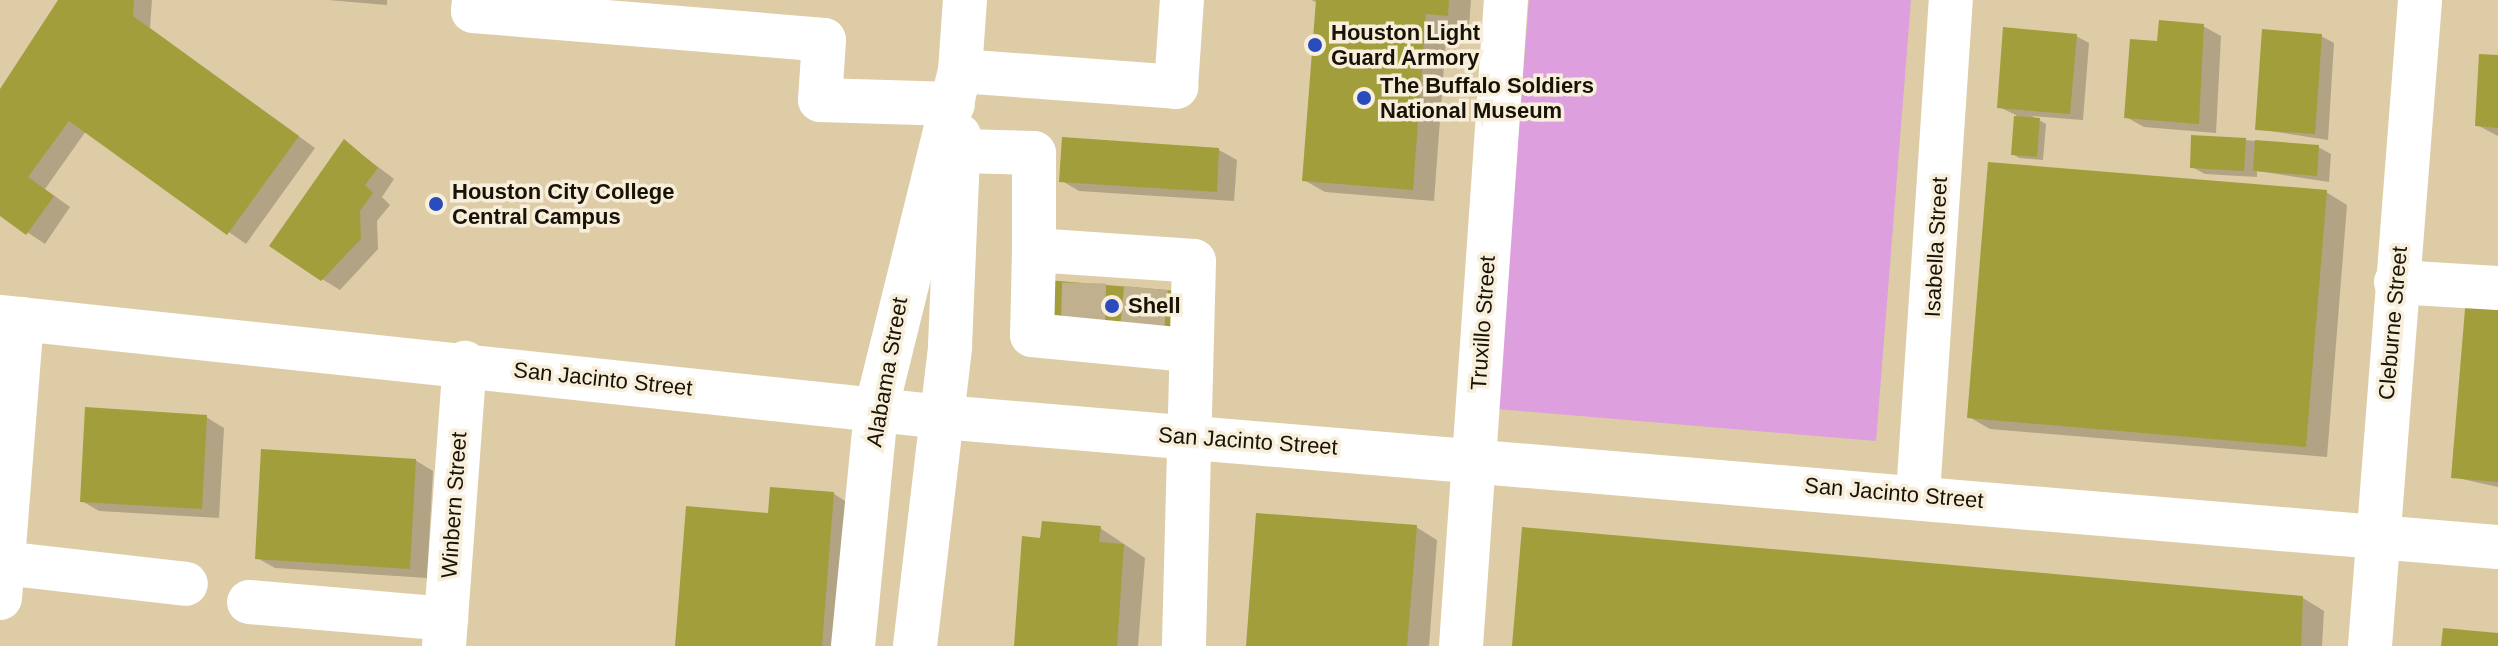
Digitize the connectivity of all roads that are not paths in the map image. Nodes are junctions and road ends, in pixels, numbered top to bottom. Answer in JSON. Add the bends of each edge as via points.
{"nodes":[{"id":1,"x":474,"y":0,"type":"edge"},
{"id":2,"x":965,"y":0,"type":"edge"},
{"id":3,"x":1182,"y":0,"type":"edge"},
{"id":4,"x":1506,"y":0,"type":"edge"},
{"id":5,"x":1951,"y":0,"type":"edge"},
{"id":6,"x":2420,"y":0,"type":"edge"},
{"id":7,"x":956,"y":87,"type":"junction"},
{"id":8,"x":962,"y":151,"type":"junction"},
{"id":9,"x":1034,"y":250,"type":"junction"},
{"id":10,"x":2396,"y":282,"type":"junction"},
{"id":11,"x":2498,"y":288,"type":"edge"},
{"id":12,"x":1083,"y":300,"type":"junction"},
{"id":13,"x":1144,"y":305,"type":"junction"},
{"id":14,"x":11,"y":318,"type":"edge"},
{"id":15,"x":1188,"y":350,"type":"junction"},
{"id":16,"x":465,"y":363,"type":"junction"},
{"id":17,"x":876,"y":410,"type":"junction"},
{"id":18,"x":942,"y":417,"type":"junction"},
{"id":19,"x":1192,"y":436,"type":"junction"},
{"id":20,"x":1472,"y":458,"type":"junction"},
{"id":21,"x":1918,"y":494,"type":"junction"},
{"id":22,"x":2376,"y":538,"type":"junction"},
{"id":23,"x":2498,"y":547,"type":"edge"},
{"id":24,"x":2,"y":580,"type":"edge"},
{"id":25,"x":186,"y":584,"type":"dead end"},
{"id":26,"x":249,"y":602,"type":"dead end"},
{"id":27,"x":445,"y":633,"type":"edge"},
{"id":28,"x":853,"y":646,"type":"edge"},
{"id":29,"x":915,"y":646,"type":"edge"},
{"id":30,"x":1184,"y":646,"type":"edge"},
{"id":31,"x":1461,"y":646,"type":"edge"},
{"id":32,"x":2370,"y":646,"type":"edge"}],
"edges":[{"from":1,"to":7,"type":"street","via":[[473,11],[824,40],[820,100]]},
{"from":2,"to":7,"type":"street","name":"Alabama Street"},
{"from":3,"to":7,"type":"street","via":[[1176,87]]},
{"from":4,"to":20,"type":"street","name":"Truxillo Street"},
{"from":5,"to":21,"type":"street","name":"Isabella Street"},
{"from":6,"to":10,"type":"street","name":"Cleburne Street"},
{"from":7,"to":8,"type":"street","name":"Alabama Street"},
{"from":7,"to":17,"type":"street","name":"Alabama Street"},
{"from":8,"to":9,"type":"street","via":[[1034,153]]},
{"from":8,"to":18,"type":"street","name":"Alabama Street"},
{"from":9,"to":12,"type":"street"},
{"from":9,"to":12,"type":"street","via":[[1032,335]]},
{"from":10,"to":11,"type":"street"},
{"from":10,"to":22,"type":"street","name":"Cleburne Street"},
{"from":12,"to":13,"type":"street"},
{"from":12,"to":13,"type":"street"},
{"from":13,"to":15,"type":"street"},
{"from":13,"to":15,"type":"street","via":[[1194,261]]},
{"from":14,"to":16,"type":"street","name":"San Jacinto Street"},
{"from":14,"to":24,"type":"street"},
{"from":15,"to":19,"type":"street"},
{"from":16,"to":17,"type":"street","name":"San Jacinto Street"},
{"from":16,"to":27,"type":"street","name":"Winbern Street"},
{"from":17,"to":18,"type":"street","name":"San Jacinto Street"},
{"from":17,"to":28,"type":"street","name":"Alabama Street"},
{"from":18,"to":19,"type":"street","name":"San Jacinto Street"},
{"from":18,"to":29,"type":"street","name":"Alabama Street"},
{"from":19,"to":20,"type":"street","name":"San Jacinto Street"},
{"from":19,"to":30,"type":"street"},
{"from":20,"to":21,"type":"street","name":"San Jacinto Street"},
{"from":20,"to":31,"type":"street","name":"Truxillo Street"},
{"from":21,"to":22,"type":"street","name":"San Jacinto Street"},
{"from":22,"to":23,"type":"street","name":"San Jacinto Street"},
{"from":22,"to":32,"type":"street","name":"Cleburne Street"},
{"from":24,"to":25,"type":"street"},
{"from":26,"to":27,"type":"street"}]}
